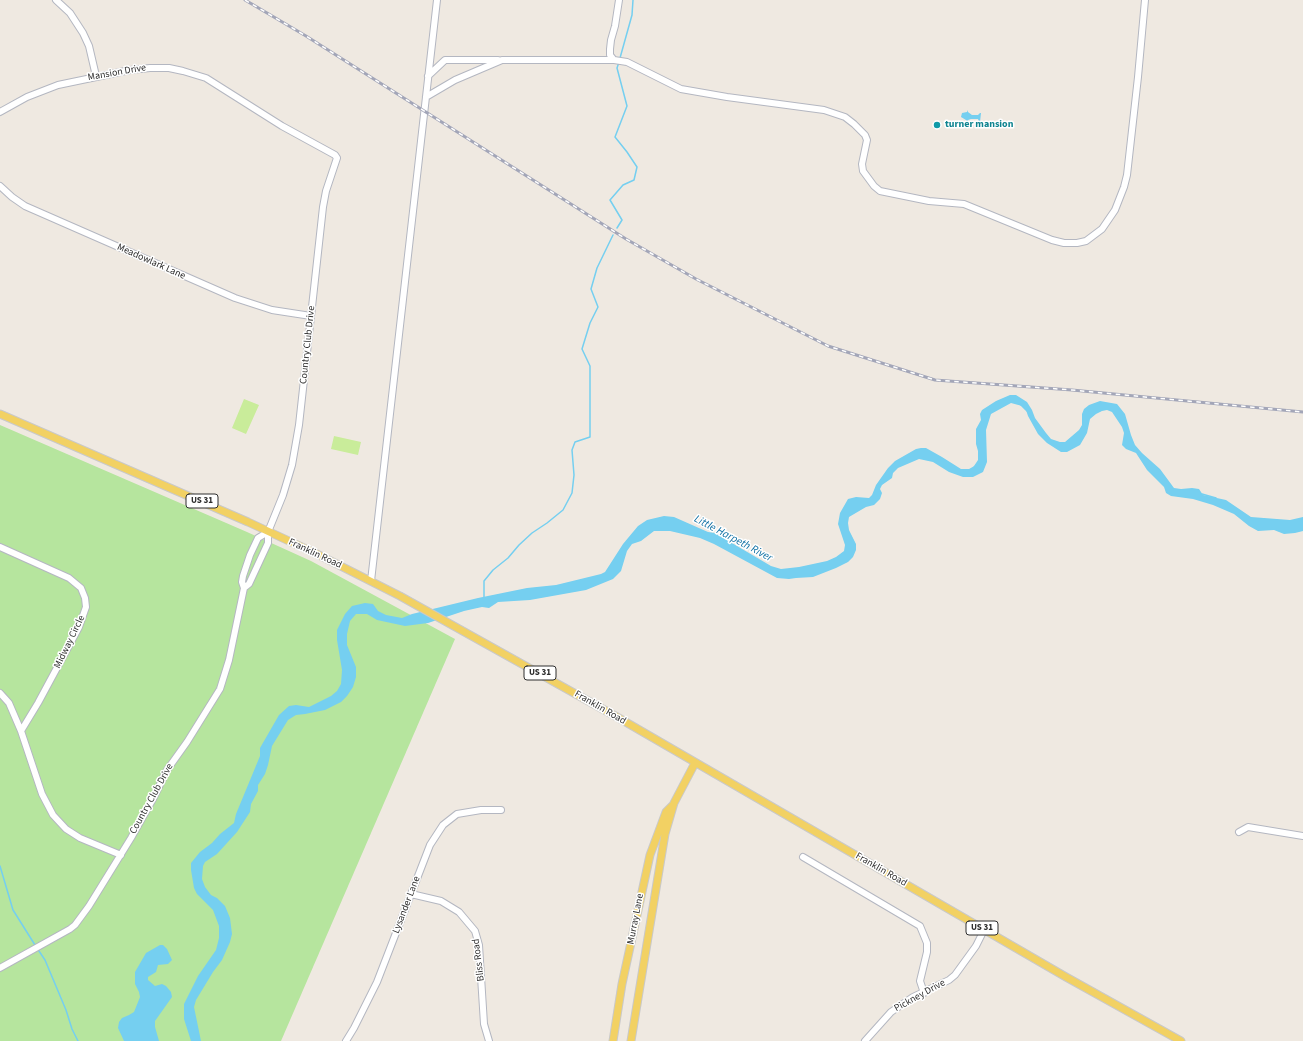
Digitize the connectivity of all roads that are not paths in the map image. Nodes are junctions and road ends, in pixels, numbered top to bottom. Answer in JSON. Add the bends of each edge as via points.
{"nodes":[{"id":1,"x":56,"y":0,"type":"edge"},
{"id":2,"x":437,"y":0,"type":"edge"},
{"id":3,"x":619,"y":0,"type":"edge"},
{"id":4,"x":1145,"y":0,"type":"edge"},
{"id":5,"x":502,"y":60,"type":"junction"},
{"id":6,"x":614,"y":60,"type":"junction"},
{"id":7,"x":96,"y":76,"type":"junction"},
{"id":8,"x":428,"y":76,"type":"junction"},
{"id":9,"x":426,"y":97,"type":"junction"},
{"id":10,"x":0,"y":112,"type":"edge"},
{"id":11,"x":336,"y":156,"type":"joint"},
{"id":12,"x":0,"y":186,"type":"edge"},
{"id":13,"x":311,"y":316,"type":"junction"},
{"id":14,"x":0,"y":414,"type":"edge"},
{"id":15,"x":268,"y":532,"type":"junction"},
{"id":16,"x":0,"y":548,"type":"edge"},
{"id":17,"x":372,"y":581,"type":"junction"},
{"id":18,"x":244,"y":588,"type":"junction"},
{"id":19,"x":0,"y":693,"type":"edge"},
{"id":20,"x":21,"y":731,"type":"junction"},
{"id":21,"x":695,"y":763,"type":"junction"},
{"id":22,"x":674,"y":803,"type":"junction"},
{"id":23,"x":501,"y":810,"type":"dead end"},
{"id":24,"x":1239,"y":832,"type":"dead end"},
{"id":25,"x":1303,"y":836,"type":"edge"},
{"id":26,"x":121,"y":855,"type":"junction"},
{"id":27,"x":803,"y":857,"type":"dead end"},
{"id":28,"x":411,"y":894,"type":"junction"},
{"id":29,"x":984,"y":930,"type":"junction"},
{"id":30,"x":0,"y":968,"type":"edge"},
{"id":31,"x":924,"y":992,"type":"junction"},
{"id":32,"x":346,"y":1041,"type":"edge"},
{"id":33,"x":488,"y":1041,"type":"edge"},
{"id":34,"x":613,"y":1041,"type":"edge"},
{"id":35,"x":631,"y":1041,"type":"edge"},
{"id":36,"x":866,"y":1041,"type":"edge"},
{"id":37,"x":1181,"y":1041,"type":"edge"}],
"edges":[{"from":1,"to":7,"type":"street","via":[[70,13],[83,33]]},
{"from":2,"to":8,"type":"street"},
{"from":3,"to":6,"type":"street","via":[[610,49],[610,55]]},
{"from":4,"to":6,"type":"street","via":[[1124,187],[1115,210],[1102,229],[1086,241],[1077,243],[1052,240],[964,204],[880,191],[863,171],[867,140],[865,135],[845,117],[824,110],[681,89],[627,62]]},
{"from":5,"to":6,"type":"street"},
{"from":5,"to":8,"type":"street","via":[[446,60]]},
{"from":5,"to":9,"type":"street","via":[[455,80]]},
{"from":7,"to":10,"type":"street","name":"Mansion Drive","via":[[47,89]]},
{"from":7,"to":11,"type":"street","name":"Mansion Drive","via":[[160,67],[199,76],[217,84],[282,126]]},
{"from":8,"to":9,"type":"street"},
{"from":9,"to":17,"type":"street"},
{"from":11,"to":13,"type":"street","name":"Country Club Drive","via":[[324,201]]},
{"from":12,"to":13,"type":"street","name":"Meadowlark Lane","via":[[26,206],[230,296],[268,308]]},
{"from":13,"to":15,"type":"street","name":"Country Club Drive","via":[[295,447],[285,489]]},
{"from":14,"to":15,"type":"main road","name":"Franklin Road","number":"US 31"},
{"from":15,"to":17,"type":"main road","name":"Franklin Road","number":"US 31"},
{"from":15,"to":18,"type":"street","name":"Country Club Drive","via":[[268,543],[249,584]]},
{"from":15,"to":18,"type":"street","name":"Country Club Drive","via":[[258,538],[250,555],[243,576]]},
{"from":16,"to":20,"type":"street","name":"Midway Circle","via":[[69,578],[81,588],[85,602],[85,612],[79,627]]},
{"from":17,"to":21,"type":"main road","name":"Franklin Road","number":"US 31"},
{"from":18,"to":26,"type":"street","name":"Country Club Drive","via":[[229,660],[220,689],[166,770],[154,798]]},
{"from":19,"to":20,"type":"street","via":[[9,704]]},
{"from":20,"to":26,"type":"street","via":[[42,794],[53,815],[66,829],[80,838]]},
{"from":21,"to":22,"type":"main road","name":"Murray Lane"},
{"from":21,"to":29,"type":"main road","name":"Franklin Road","number":"US 31"},
{"from":22,"to":34,"type":"main road","name":"Murray Lane","via":[[666,812],[650,855],[622,984]]},
{"from":22,"to":35,"type":"main road","name":"Murray Lane","via":[[666,834]]},
{"from":23,"to":28,"type":"street","name":"Lysander Lane","via":[[457,814],[443,825],[430,845]]},
{"from":24,"to":25,"type":"street","via":[[1248,827]]},
{"from":26,"to":30,"type":"street","name":"Country Club Drive","via":[[75,925],[46,944]]},
{"from":27,"to":31,"type":"street","via":[[920,926],[927,943],[920,981]]},
{"from":28,"to":32,"type":"street","name":"Lysander Lane","via":[[377,982]]},
{"from":28,"to":33,"type":"street","name":"Bliss Road","via":[[440,901],[458,912],[475,931],[479,945],[484,1024]]},
{"from":29,"to":31,"type":"street","name":"Pickney Drive","via":[[955,975]]},
{"from":29,"to":37,"type":"main road","name":"Franklin Road","number":"US 31"},
{"from":31,"to":36,"type":"street","name":"Pickney Drive","via":[[891,1012]]}]}
